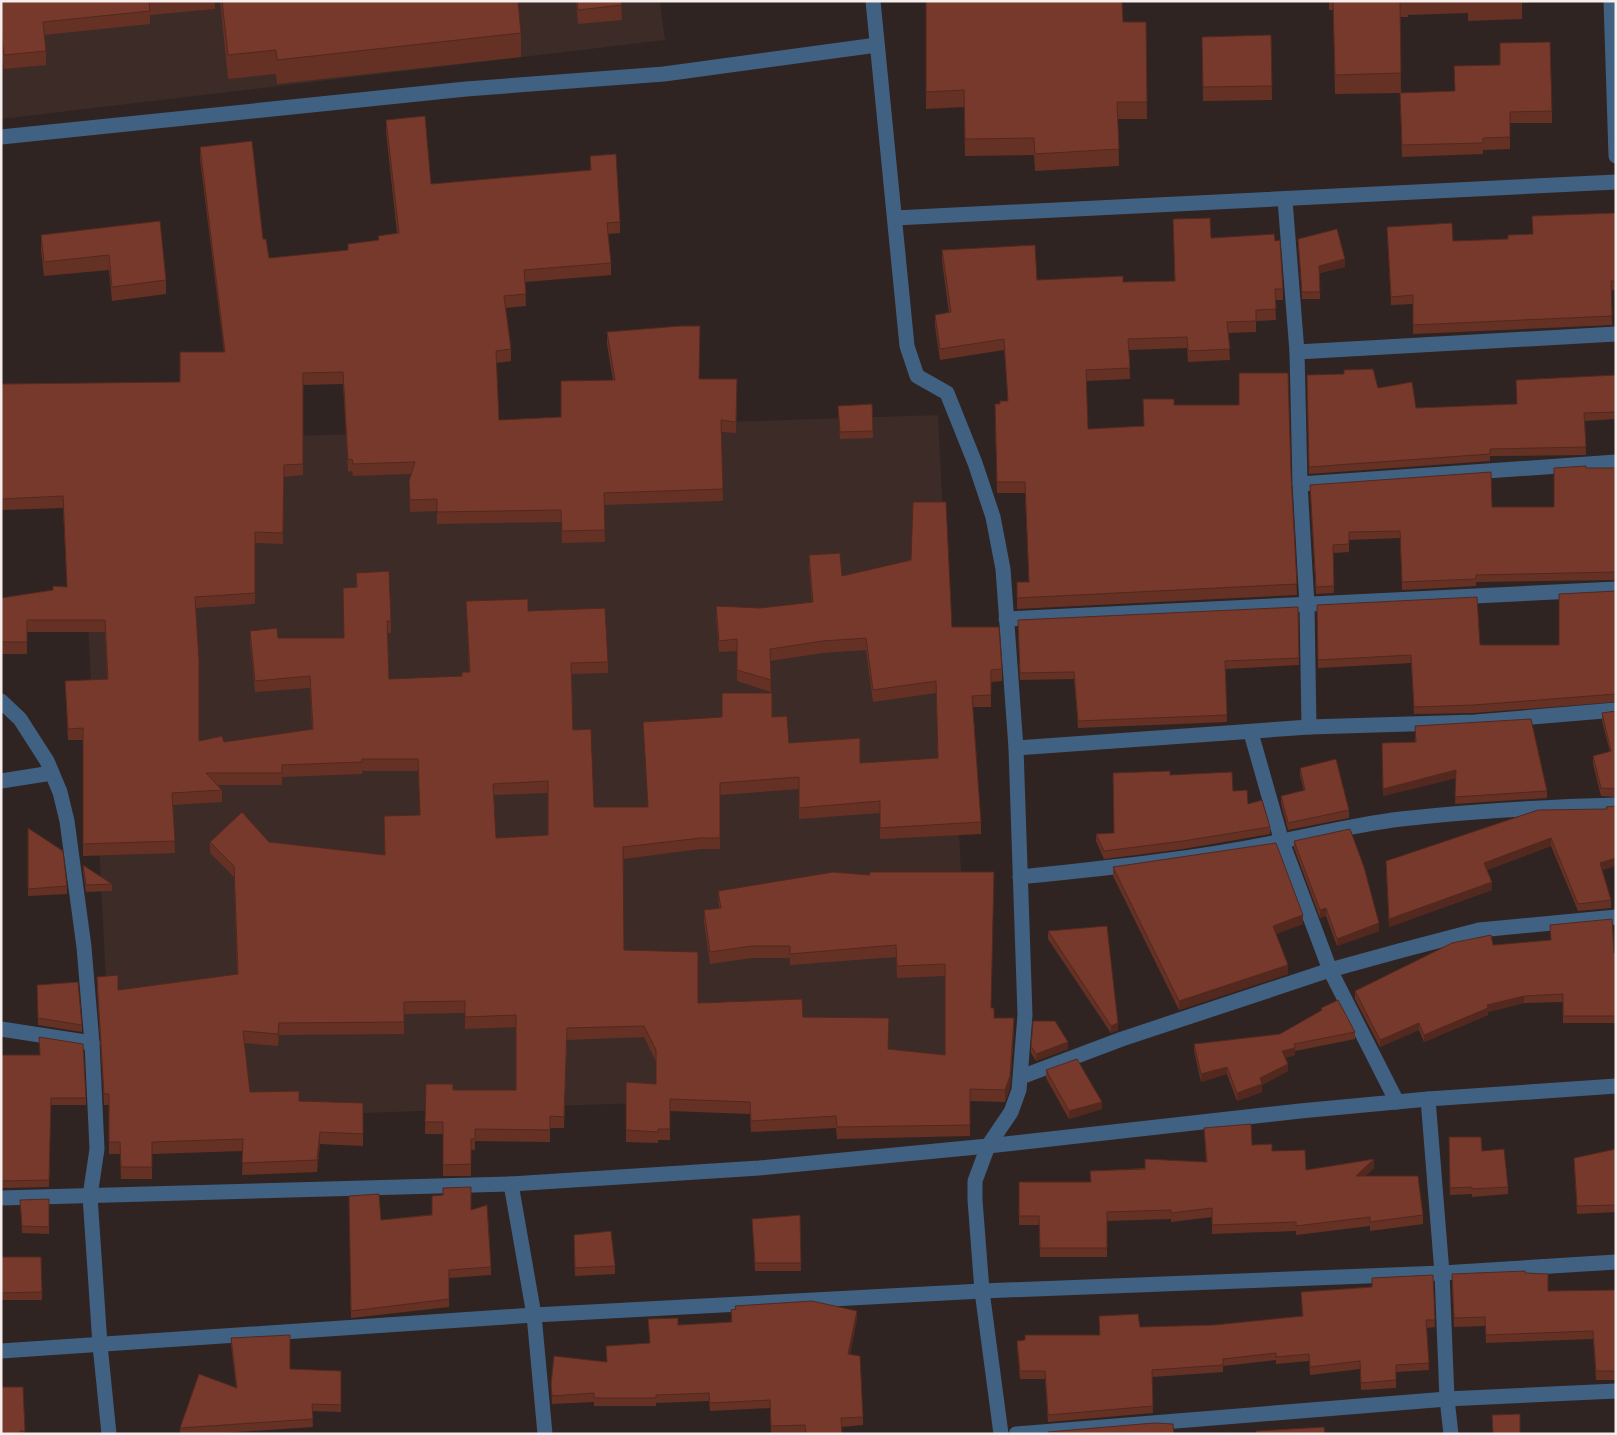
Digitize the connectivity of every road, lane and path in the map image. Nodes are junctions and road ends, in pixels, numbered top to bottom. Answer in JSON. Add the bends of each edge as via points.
{"nodes":[{"id":1,"x":872,"y":1,"type":"edge"},
{"id":2,"x":1611,"y":1,"type":"edge"},
{"id":3,"x":877,"y":45,"type":"junction"},
{"id":4,"x":1,"y":137,"type":"edge"},
{"id":5,"x":1616,"y":156,"type":"edge"},
{"id":6,"x":1616,"y":182,"type":"edge"},
{"id":7,"x":1285,"y":200,"type":"junction"},
{"id":8,"x":895,"y":218,"type":"junction"},
{"id":9,"x":1616,"y":334,"type":"edge"},
{"id":10,"x":1297,"y":352,"type":"junction"},
{"id":11,"x":1616,"y":462,"type":"edge"},
{"id":12,"x":1300,"y":484,"type":"junction"},
{"id":13,"x":1616,"y":589,"type":"edge"},
{"id":14,"x":1307,"y":605,"type":"junction"},
{"id":15,"x":1006,"y":618,"type":"junction"},
{"id":16,"x":1,"y":701,"type":"edge"},
{"id":17,"x":1616,"y":710,"type":"edge"},
{"id":18,"x":1309,"y":728,"type":"junction"},
{"id":19,"x":1251,"y":733,"type":"junction"},
{"id":20,"x":1016,"y":748,"type":"junction"},
{"id":21,"x":52,"y":773,"type":"junction"},
{"id":22,"x":1,"y":781,"type":"edge"},
{"id":23,"x":1616,"y":805,"type":"edge"},
{"id":24,"x":1282,"y":842,"type":"junction"},
{"id":25,"x":1020,"y":877,"type":"junction"},
{"id":26,"x":1616,"y":917,"type":"edge"},
{"id":27,"x":1330,"y":970,"type":"junction"},
{"id":28,"x":1,"y":1029,"type":"edge"},
{"id":29,"x":92,"y":1043,"type":"junction"},
{"id":30,"x":1021,"y":1077,"type":"junction"},
{"id":31,"x":1616,"y":1086,"type":"edge"},
{"id":32,"x":1428,"y":1099,"type":"junction"},
{"id":33,"x":1397,"y":1102,"type":"junction"},
{"id":34,"x":988,"y":1146,"type":"junction"},
{"id":35,"x":511,"y":1184,"type":"junction"},
{"id":36,"x":90,"y":1196,"type":"junction"},
{"id":37,"x":1,"y":1198,"type":"edge"},
{"id":38,"x":1616,"y":1262,"type":"edge"},
{"id":39,"x":1442,"y":1273,"type":"junction"},
{"id":40,"x":982,"y":1291,"type":"junction"},
{"id":41,"x":534,"y":1315,"type":"junction"},
{"id":42,"x":100,"y":1345,"type":"junction"},
{"id":43,"x":1,"y":1351,"type":"edge"},
{"id":44,"x":1616,"y":1391,"type":"edge"},
{"id":45,"x":1447,"y":1399,"type":"junction"},
{"id":46,"x":109,"y":1434,"type":"edge"},
{"id":47,"x":545,"y":1434,"type":"edge"},
{"id":48,"x":1001,"y":1434,"type":"edge"},
{"id":49,"x":1016,"y":1434,"type":"edge"},
{"id":50,"x":1451,"y":1434,"type":"edge"}],
"edges":[{"from":1,"to":3,"type":"street"},
{"from":2,"to":5,"type":"street"},
{"from":3,"to":4,"type":"street","via":[[664,74],[466,89]]},
{"from":3,"to":8,"type":"street"},
{"from":6,"to":7,"type":"street"},
{"from":7,"to":8,"type":"street"},
{"from":7,"to":10,"type":"street"},
{"from":8,"to":15,"type":"street","via":[[908,346],[917,376],[947,393],[975,463],[993,517]]},
{"from":9,"to":10,"type":"street"},
{"from":10,"to":12,"type":"street"},
{"from":11,"to":12,"type":"street"},
{"from":12,"to":14,"type":"street"},
{"from":13,"to":14,"type":"street"},
{"from":14,"to":15,"type":"street"},
{"from":14,"to":18,"type":"street"},
{"from":15,"to":20,"type":"street"},
{"from":16,"to":21,"type":"street","via":[[20,719]]},
{"from":17,"to":18,"type":"street","via":[[1475,722]]},
{"from":18,"to":19,"type":"street"},
{"from":19,"to":20,"type":"street"},
{"from":19,"to":24,"type":"street"},
{"from":20,"to":25,"type":"street"},
{"from":21,"to":22,"type":"street"},
{"from":21,"to":29,"type":"street","via":[[67,821],[84,947]]},
{"from":23,"to":24,"type":"street","via":[[1402,819],[1341,827]]},
{"from":24,"to":25,"type":"street","via":[[1108,868]]},
{"from":24,"to":27,"type":"street"},
{"from":25,"to":30,"type":"street","via":[[1025,1016]]},
{"from":26,"to":27,"type":"street","via":[[1479,930]]},
{"from":27,"to":30,"type":"street","via":[[1122,1039]]},
{"from":27,"to":33,"type":"street"},
{"from":28,"to":29,"type":"street"},
{"from":29,"to":36,"type":"street","via":[[97,1149]]},
{"from":30,"to":34,"type":"street","via":[[1011,1112]]},
{"from":31,"to":32,"type":"street"},
{"from":32,"to":33,"type":"street"},
{"from":32,"to":39,"type":"street"},
{"from":33,"to":34,"type":"street"},
{"from":34,"to":35,"type":"street","via":[[759,1168]]},
{"from":34,"to":40,"type":"street","via":[[975,1181]]},
{"from":35,"to":36,"type":"street"},
{"from":35,"to":41,"type":"street"},
{"from":36,"to":37,"type":"street"},
{"from":36,"to":42,"type":"street"},
{"from":38,"to":39,"type":"street"},
{"from":39,"to":40,"type":"street"},
{"from":39,"to":45,"type":"street"},
{"from":40,"to":41,"type":"street"},
{"from":40,"to":48,"type":"street"},
{"from":41,"to":42,"type":"street"},
{"from":41,"to":47,"type":"street"},
{"from":42,"to":43,"type":"street"},
{"from":42,"to":46,"type":"street"},
{"from":44,"to":45,"type":"street"},
{"from":45,"to":49,"type":"street"},
{"from":45,"to":50,"type":"street"}]}
